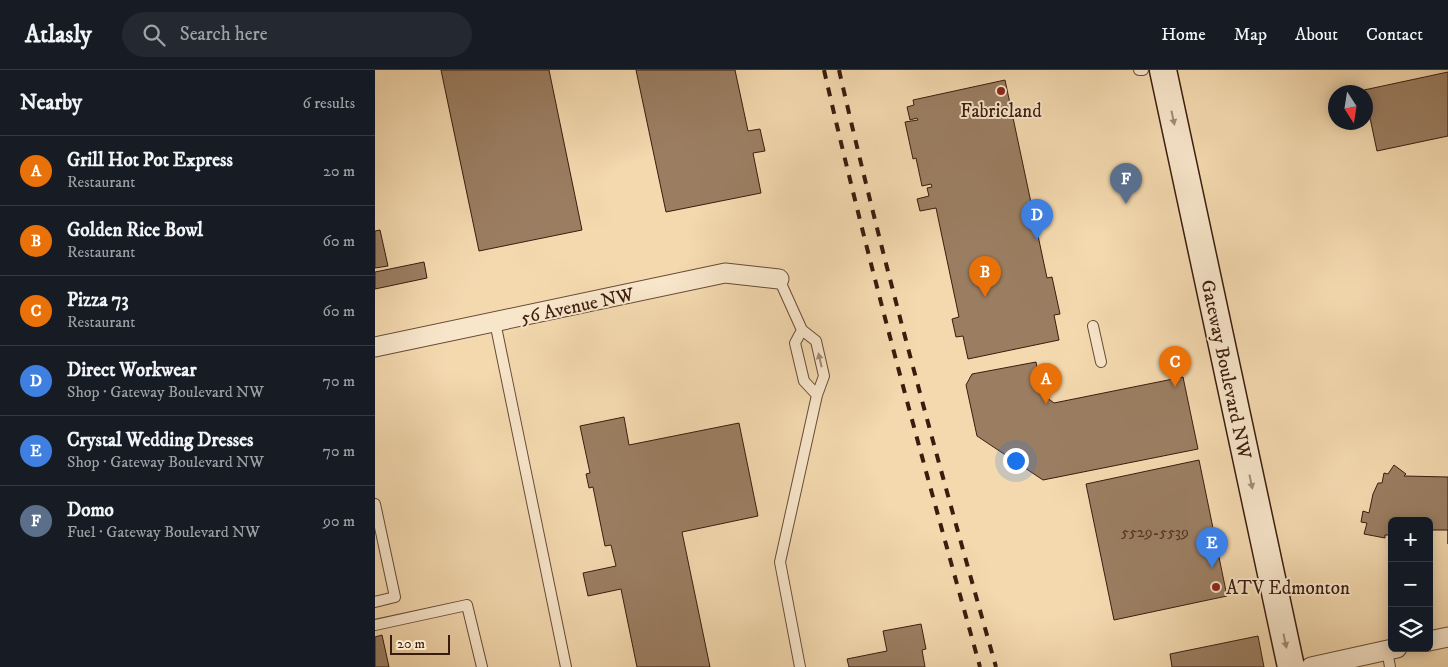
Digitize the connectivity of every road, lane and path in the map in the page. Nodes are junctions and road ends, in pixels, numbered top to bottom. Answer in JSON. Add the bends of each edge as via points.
{"nodes":[{"id":1,"x":1163,"y":70,"type":"edge"},
{"id":2,"x":779,"y":279,"type":"joint"},
{"id":3,"x":495,"y":322,"type":"junction"},
{"id":4,"x":1093,"y":326,"type":"dead end"},
{"id":5,"x":802,"y":330,"type":"junction"},
{"id":6,"x":375,"y":347,"type":"edge"},
{"id":7,"x":1101,"y":362,"type":"dead end"},
{"id":8,"x":817,"y":396,"type":"junction"},
{"id":9,"x":375,"y":504,"type":"edge"},
{"id":10,"x":375,"y":602,"type":"edge"},
{"id":11,"x":375,"y":625,"type":"edge"},
{"id":12,"x":1448,"y":637,"type":"edge"},
{"id":13,"x":1433,"y":640,"type":"edge"},
{"id":14,"x":1392,"y":655,"type":"edge"},
{"id":15,"x":481,"y":667,"type":"edge"},
{"id":16,"x":566,"y":667,"type":"edge"},
{"id":17,"x":800,"y":667,"type":"edge"},
{"id":18,"x":1291,"y":667,"type":"edge"},
{"id":19,"x":1311,"y":667,"type":"edge"}],
"edges":[{"from":1,"to":18,"type":"main road","name":"Gateway Boulevard NW","one_way":true},
{"from":2,"to":3,"type":"street","name":"56 Avenue NW","via":[[725,273]]},
{"from":2,"to":5,"type":"lane"},
{"from":3,"to":6,"type":"street","name":"56 Avenue NW"},
{"from":3,"to":16,"type":"lane"},
{"from":4,"to":7,"type":"lane"},
{"from":5,"to":8,"type":"lane","via":[[795,343],[804,381]]},
{"from":8,"to":5,"type":"lane","one_way":true,"via":[[824,376],[816,340]]},
{"from":8,"to":17,"type":"lane","via":[[780,562]]},
{"from":9,"to":10,"type":"lane","via":[[395,597]]},
{"from":11,"to":15,"type":"lane","via":[[467,605]]},
{"from":12,"to":13,"type":"street"},
{"from":14,"to":19,"type":"street"}]}
